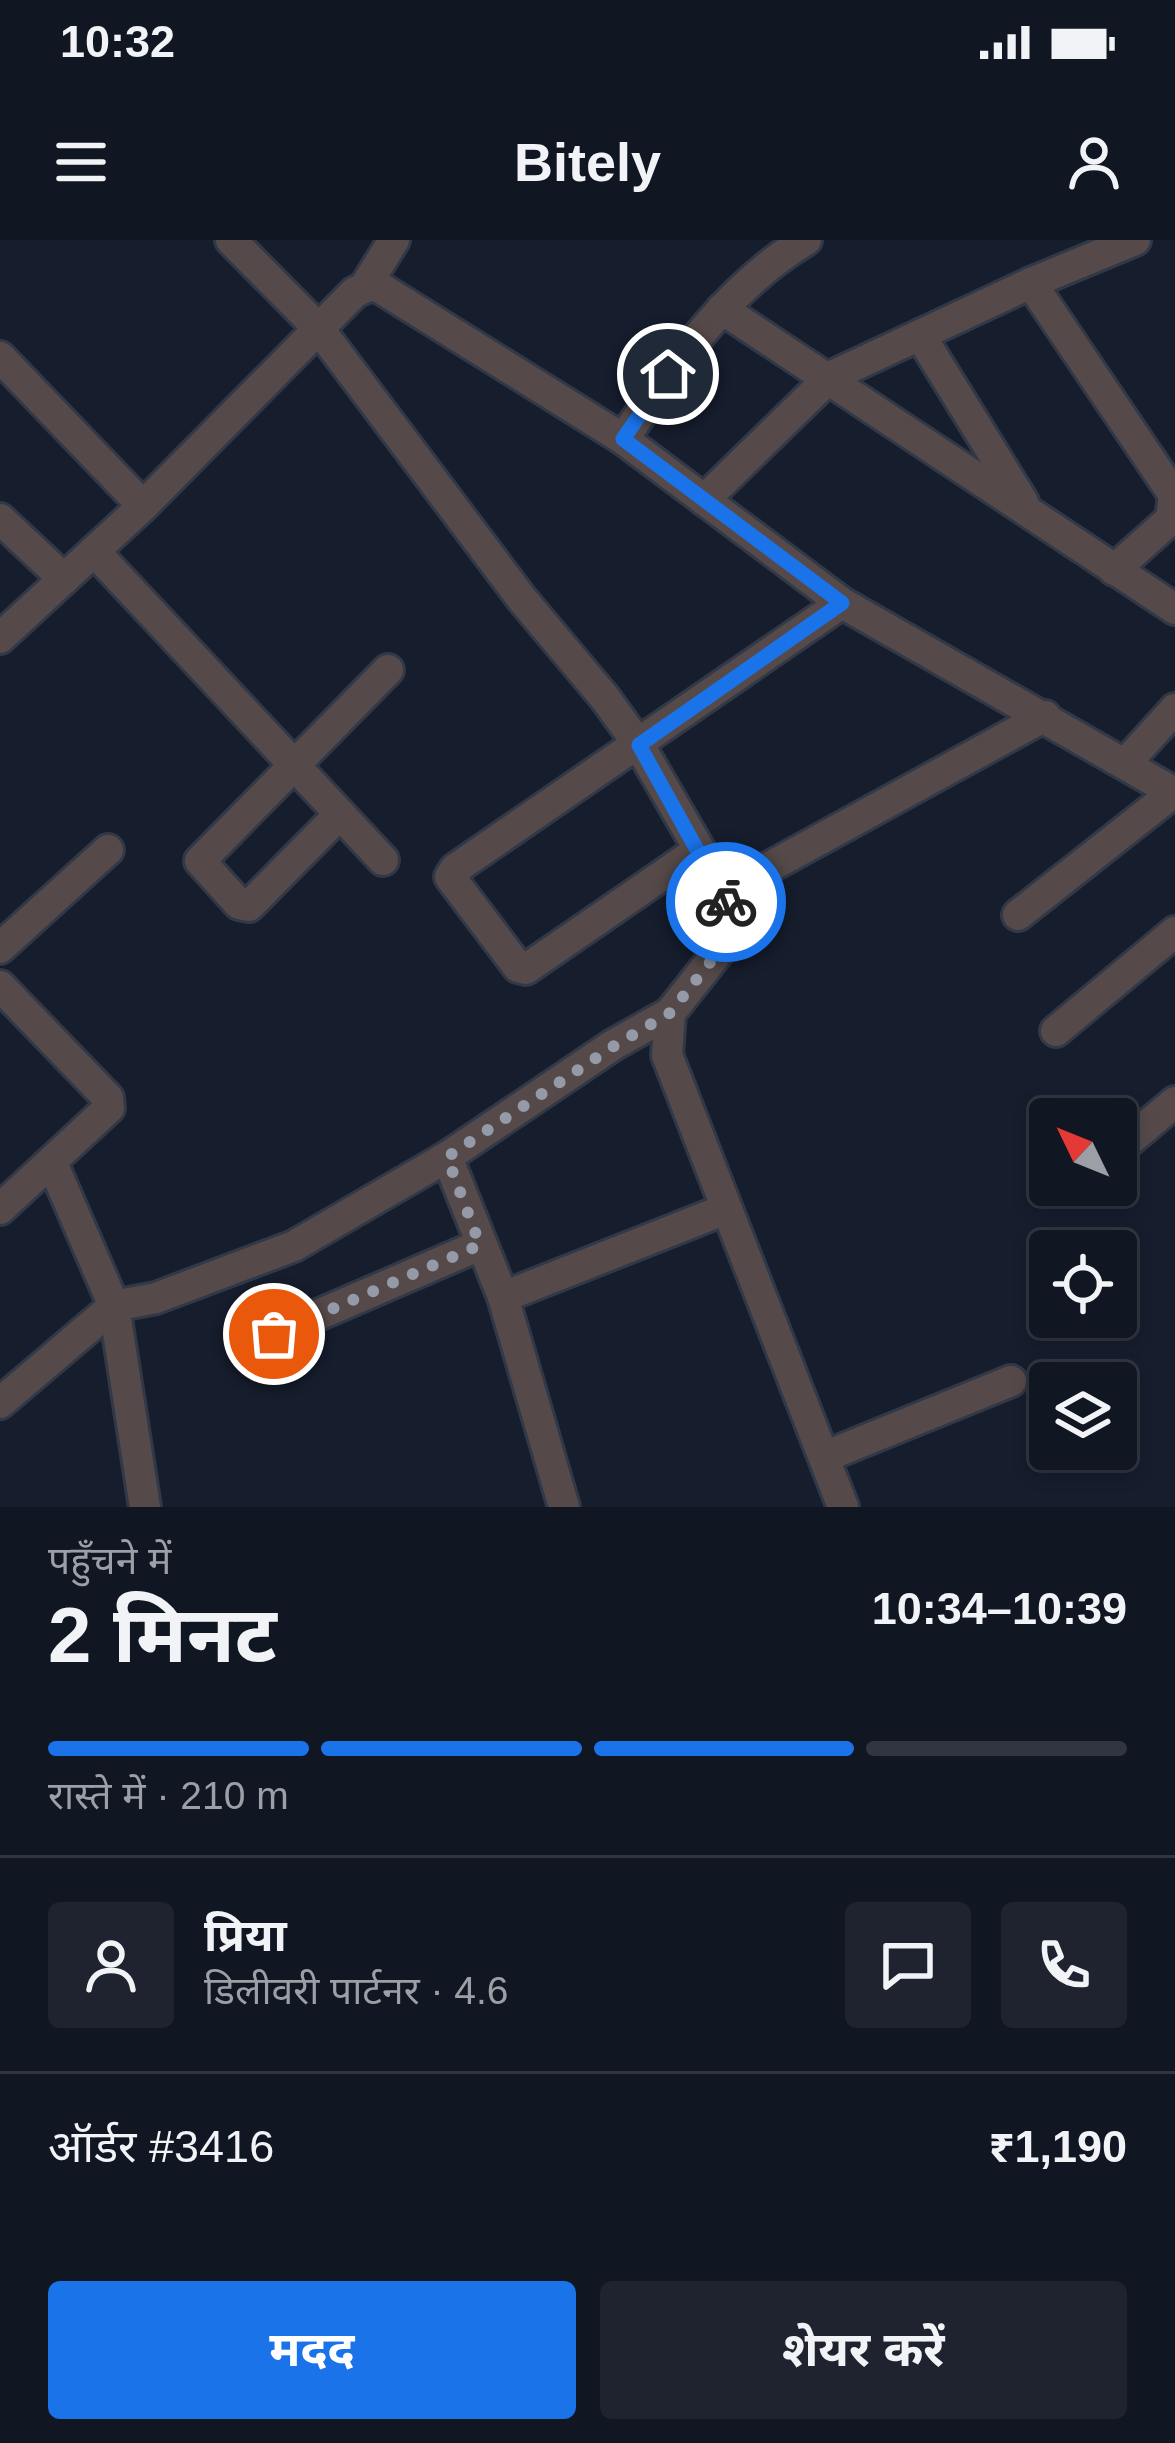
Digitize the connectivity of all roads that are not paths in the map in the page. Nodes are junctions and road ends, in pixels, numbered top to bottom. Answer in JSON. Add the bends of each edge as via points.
{"nodes":[{"id":1,"x":231,"y":240,"type":"edge"},
{"id":2,"x":394,"y":240,"type":"edge"},
{"id":3,"x":806,"y":240,"type":"edge"},
{"id":4,"x":1136,"y":240,"type":"edge"},
{"id":5,"x":1030,"y":283,"type":"junction"},
{"id":6,"x":366,"y":285,"type":"junction"},
{"id":7,"x":722,"y":309,"type":"junction"},
{"id":8,"x":319,"y":329,"type":"junction"},
{"id":9,"x":920,"y":335,"type":"junction"},
{"id":10,"x":0,"y":357,"type":"edge"},
{"id":11,"x":830,"y":377,"type":"junction"},
{"id":12,"x":623,"y":439,"type":"junction"},
{"id":13,"x":704,"y":500,"type":"junction"},
{"id":14,"x":143,"y":506,"type":"junction"},
{"id":15,"x":1029,"y":513,"type":"junction"},
{"id":16,"x":0,"y":519,"type":"edge"},
{"id":17,"x":94,"y":551,"type":"junction"},
{"id":18,"x":1114,"y":570,"type":"junction"},
{"id":19,"x":64,"y":578,"type":"junction"},
{"id":20,"x":842,"y":603,"type":"junction"},
{"id":21,"x":1175,"y":609,"type":"edge"},
{"id":22,"x":0,"y":638,"type":"edge"},
{"id":23,"x":388,"y":670,"type":"dead end"},
{"id":24,"x":1175,"y":709,"type":"edge"},
{"id":25,"x":1045,"y":716,"type":"junction"},
{"id":26,"x":639,"y":745,"type":"junction"},
{"id":27,"x":293,"y":764,"type":"junction"},
{"id":28,"x":1125,"y":764,"type":"junction"},
{"id":29,"x":1174,"y":792,"type":"edge"},
{"id":30,"x":340,"y":814,"type":"junction"},
{"id":31,"x":108,"y":850,"type":"dead end"},
{"id":32,"x":700,"y":850,"type":"junction"},
{"id":33,"x":383,"y":860,"type":"dead end"},
{"id":34,"x":724,"y":892,"type":"junction"},
{"id":35,"x":1018,"y":915,"type":"dead end"},
{"id":36,"x":1175,"y":932,"type":"edge"},
{"id":37,"x":0,"y":948,"type":"edge"},
{"id":38,"x":0,"y":986,"type":"edge"},
{"id":39,"x":670,"y":1013,"type":"junction"},
{"id":40,"x":1056,"y":1031,"type":"dead end"},
{"id":41,"x":1175,"y":1102,"type":"edge"},
{"id":42,"x":1137,"y":1134,"type":"edge"},
{"id":43,"x":447,"y":1157,"type":"junction"},
{"id":44,"x":52,"y":1163,"type":"junction"},
{"id":45,"x":0,"y":1209,"type":"edge"},
{"id":46,"x":726,"y":1209,"type":"junction"},
{"id":47,"x":480,"y":1245,"type":"junction"},
{"id":48,"x":503,"y":1297,"type":"junction"},
{"id":49,"x":114,"y":1306,"type":"junction"},
{"id":50,"x":274,"y":1334,"type":"dead end"},
{"id":51,"x":1011,"y":1381,"type":"dead end"},
{"id":52,"x":0,"y":1403,"type":"edge"},
{"id":53,"x":824,"y":1457,"type":"junction"},
{"id":54,"x":145,"y":1507,"type":"edge"},
{"id":55,"x":564,"y":1507,"type":"edge"},
{"id":56,"x":843,"y":1507,"type":"edge"}],
"edges":[{"from":1,"to":8,"type":"street"},
{"from":2,"to":6,"type":"street"},
{"from":3,"to":7,"type":"street"},
{"from":4,"to":5,"type":"street"},
{"from":5,"to":9,"type":"street"},
{"from":5,"to":18,"type":"street","via":[[1174,495],[1171,519]]},
{"from":6,"to":8,"type":"street"},
{"from":6,"to":12,"type":"street","via":[[380,286]]},
{"from":7,"to":11,"type":"street"},
{"from":7,"to":12,"type":"street"},
{"from":8,"to":14,"type":"street"},
{"from":8,"to":26,"type":"street"},
{"from":9,"to":11,"type":"street"},
{"from":9,"to":15,"type":"street"},
{"from":10,"to":14,"type":"street"},
{"from":11,"to":13,"type":"street"},
{"from":11,"to":15,"type":"street"},
{"from":12,"to":13,"type":"street"},
{"from":13,"to":20,"type":"street"},
{"from":14,"to":17,"type":"street"},
{"from":15,"to":18,"type":"street"},
{"from":16,"to":19,"type":"street"},
{"from":17,"to":19,"type":"street"},
{"from":17,"to":27,"type":"street"},
{"from":18,"to":21,"type":"street"},
{"from":19,"to":22,"type":"street"},
{"from":20,"to":25,"type":"street"},
{"from":20,"to":26,"type":"street"},
{"from":23,"to":27,"type":"street"},
{"from":24,"to":28,"type":"street"},
{"from":25,"to":28,"type":"street"},
{"from":25,"to":34,"type":"street"},
{"from":26,"to":32,"type":"street"},
{"from":26,"to":32,"type":"street","via":[[455,869],[451,882],[526,969]]},
{"from":27,"to":30,"type":"street"},
{"from":27,"to":30,"type":"street","via":[[204,853],[202,866],[249,906]]},
{"from":28,"to":29,"type":"street"},
{"from":29,"to":35,"type":"street"},
{"from":30,"to":33,"type":"street"},
{"from":31,"to":37,"type":"street"},
{"from":32,"to":34,"type":"street"},
{"from":34,"to":39,"type":"street","via":[[730,927],[723,946]]},
{"from":36,"to":40,"type":"street"},
{"from":38,"to":44,"type":"street","via":[[108,1098],[105,1115]]},
{"from":39,"to":43,"type":"street"},
{"from":39,"to":46,"type":"street","via":[[667,1054]]},
{"from":41,"to":42,"type":"street"},
{"from":43,"to":47,"type":"street"},
{"from":43,"to":49,"type":"street","via":[[294,1246]]},
{"from":44,"to":45,"type":"street"},
{"from":44,"to":49,"type":"street"},
{"from":46,"to":48,"type":"street"},
{"from":46,"to":53,"type":"street"},
{"from":47,"to":48,"type":"street"},
{"from":47,"to":50,"type":"street"},
{"from":48,"to":55,"type":"street"},
{"from":49,"to":52,"type":"street"},
{"from":49,"to":54,"type":"street"},
{"from":51,"to":53,"type":"street"},
{"from":53,"to":56,"type":"street"}]}
